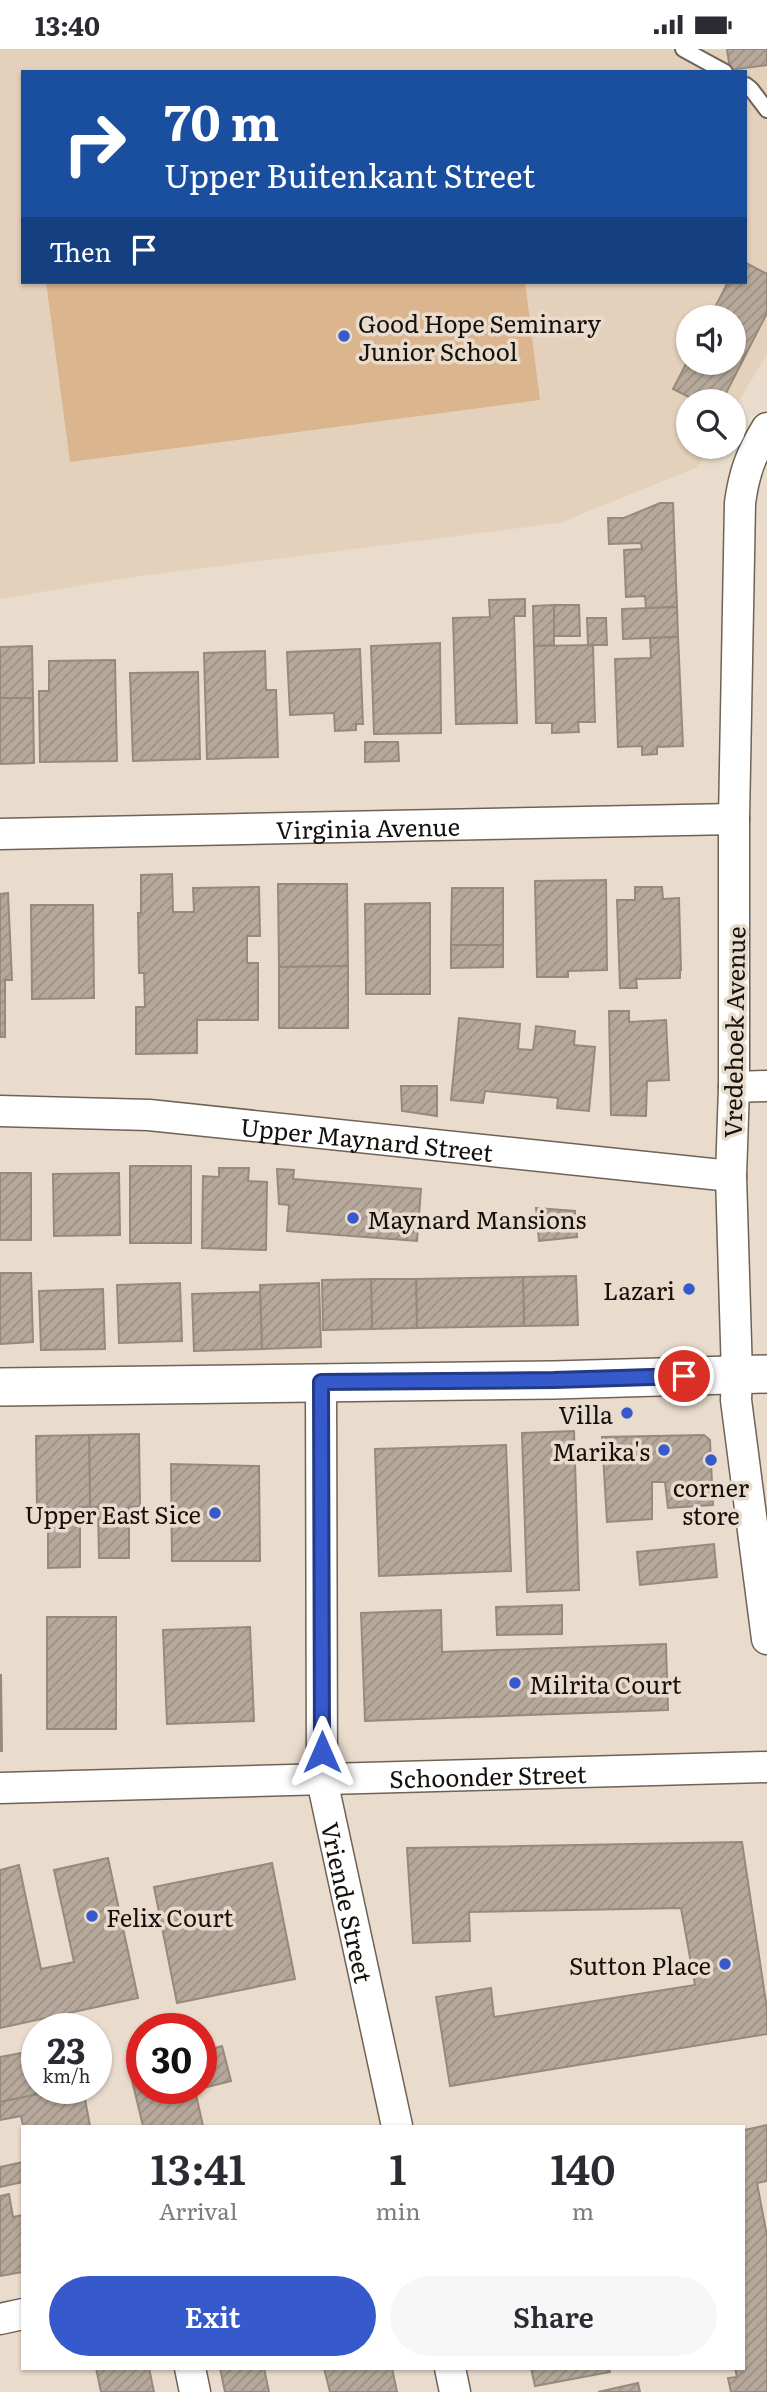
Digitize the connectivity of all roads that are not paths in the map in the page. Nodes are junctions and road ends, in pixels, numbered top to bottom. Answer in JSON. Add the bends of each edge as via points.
{"nodes":[{"id":1,"x":683,"y":49,"type":"edge"},
{"id":2,"x":721,"y":70,"type":"edge"},
{"id":3,"x":747,"y":86,"type":"edge"},
{"id":4,"x":767,"y":110,"type":"edge"},
{"id":5,"x":767,"y":428,"type":"edge"},
{"id":6,"x":734,"y":819,"type":"junction"},
{"id":7,"x":0,"y":834,"type":"edge"},
{"id":8,"x":767,"y":1086,"type":"edge"},
{"id":9,"x":734,"y":1087,"type":"junction"},
{"id":10,"x":0,"y":1111,"type":"edge"},
{"id":11,"x":731,"y":1176,"type":"junction"},
{"id":12,"x":752,"y":1374,"type":"edge"},
{"id":13,"x":321,"y":1382,"type":"junction"},
{"id":14,"x":0,"y":1387,"type":"edge"},
{"id":15,"x":763,"y":1579,"type":"edge"},
{"id":16,"x":767,"y":1639,"type":"edge"},
{"id":17,"x":767,"y":1767,"type":"edge"},
{"id":18,"x":322,"y":1780,"type":"junction"},
{"id":19,"x":0,"y":1788,"type":"edge"},
{"id":20,"x":397,"y":2125,"type":"edge"},
{"id":21,"x":21,"y":2314,"type":"edge"},
{"id":22,"x":0,"y":2319,"type":"edge"},
{"id":23,"x":190,"y":2370,"type":"edge"},
{"id":24,"x":450,"y":2370,"type":"edge"},
{"id":25,"x":195,"y":2392,"type":"edge"},
{"id":26,"x":455,"y":2392,"type":"edge"}],
"edges":[{"from":1,"to":2,"type":"lane"},
{"from":3,"to":4,"type":"lane"},
{"from":5,"to":6,"type":"street","name":"Vredehoek Avenue","via":[[744,475],[740,503]]},
{"from":6,"to":7,"type":"street","name":"Virginia Avenue"},
{"from":6,"to":9,"type":"street","name":"Vredehoek Avenue"},
{"from":8,"to":9,"type":"street"},
{"from":9,"to":11,"type":"street","name":"Vredehoek Avenue"},
{"from":10,"to":11,"type":"street","name":"Upper Maynard Street","via":[[149,1115]]},
{"from":11,"to":12,"type":"street","name":"Vredehoek Avenue"},
{"from":12,"to":13,"type":"street"},
{"from":12,"to":15,"type":"street","name":"Vredehoek Avenue","via":[[736,1400]]},
{"from":13,"to":14,"type":"street"},
{"from":13,"to":18,"type":"street","name":"Vriende Street"},
{"from":15,"to":16,"type":"street","name":"Vredehoek Avenue"},
{"from":17,"to":18,"type":"street","name":"Schoonder Street"},
{"from":18,"to":19,"type":"street","name":"Schoonder Street"},
{"from":18,"to":20,"type":"street","name":"Vriende Street"},
{"from":21,"to":22,"type":"street"},
{"from":23,"to":25,"type":"street"},
{"from":24,"to":26,"type":"street"}]}
